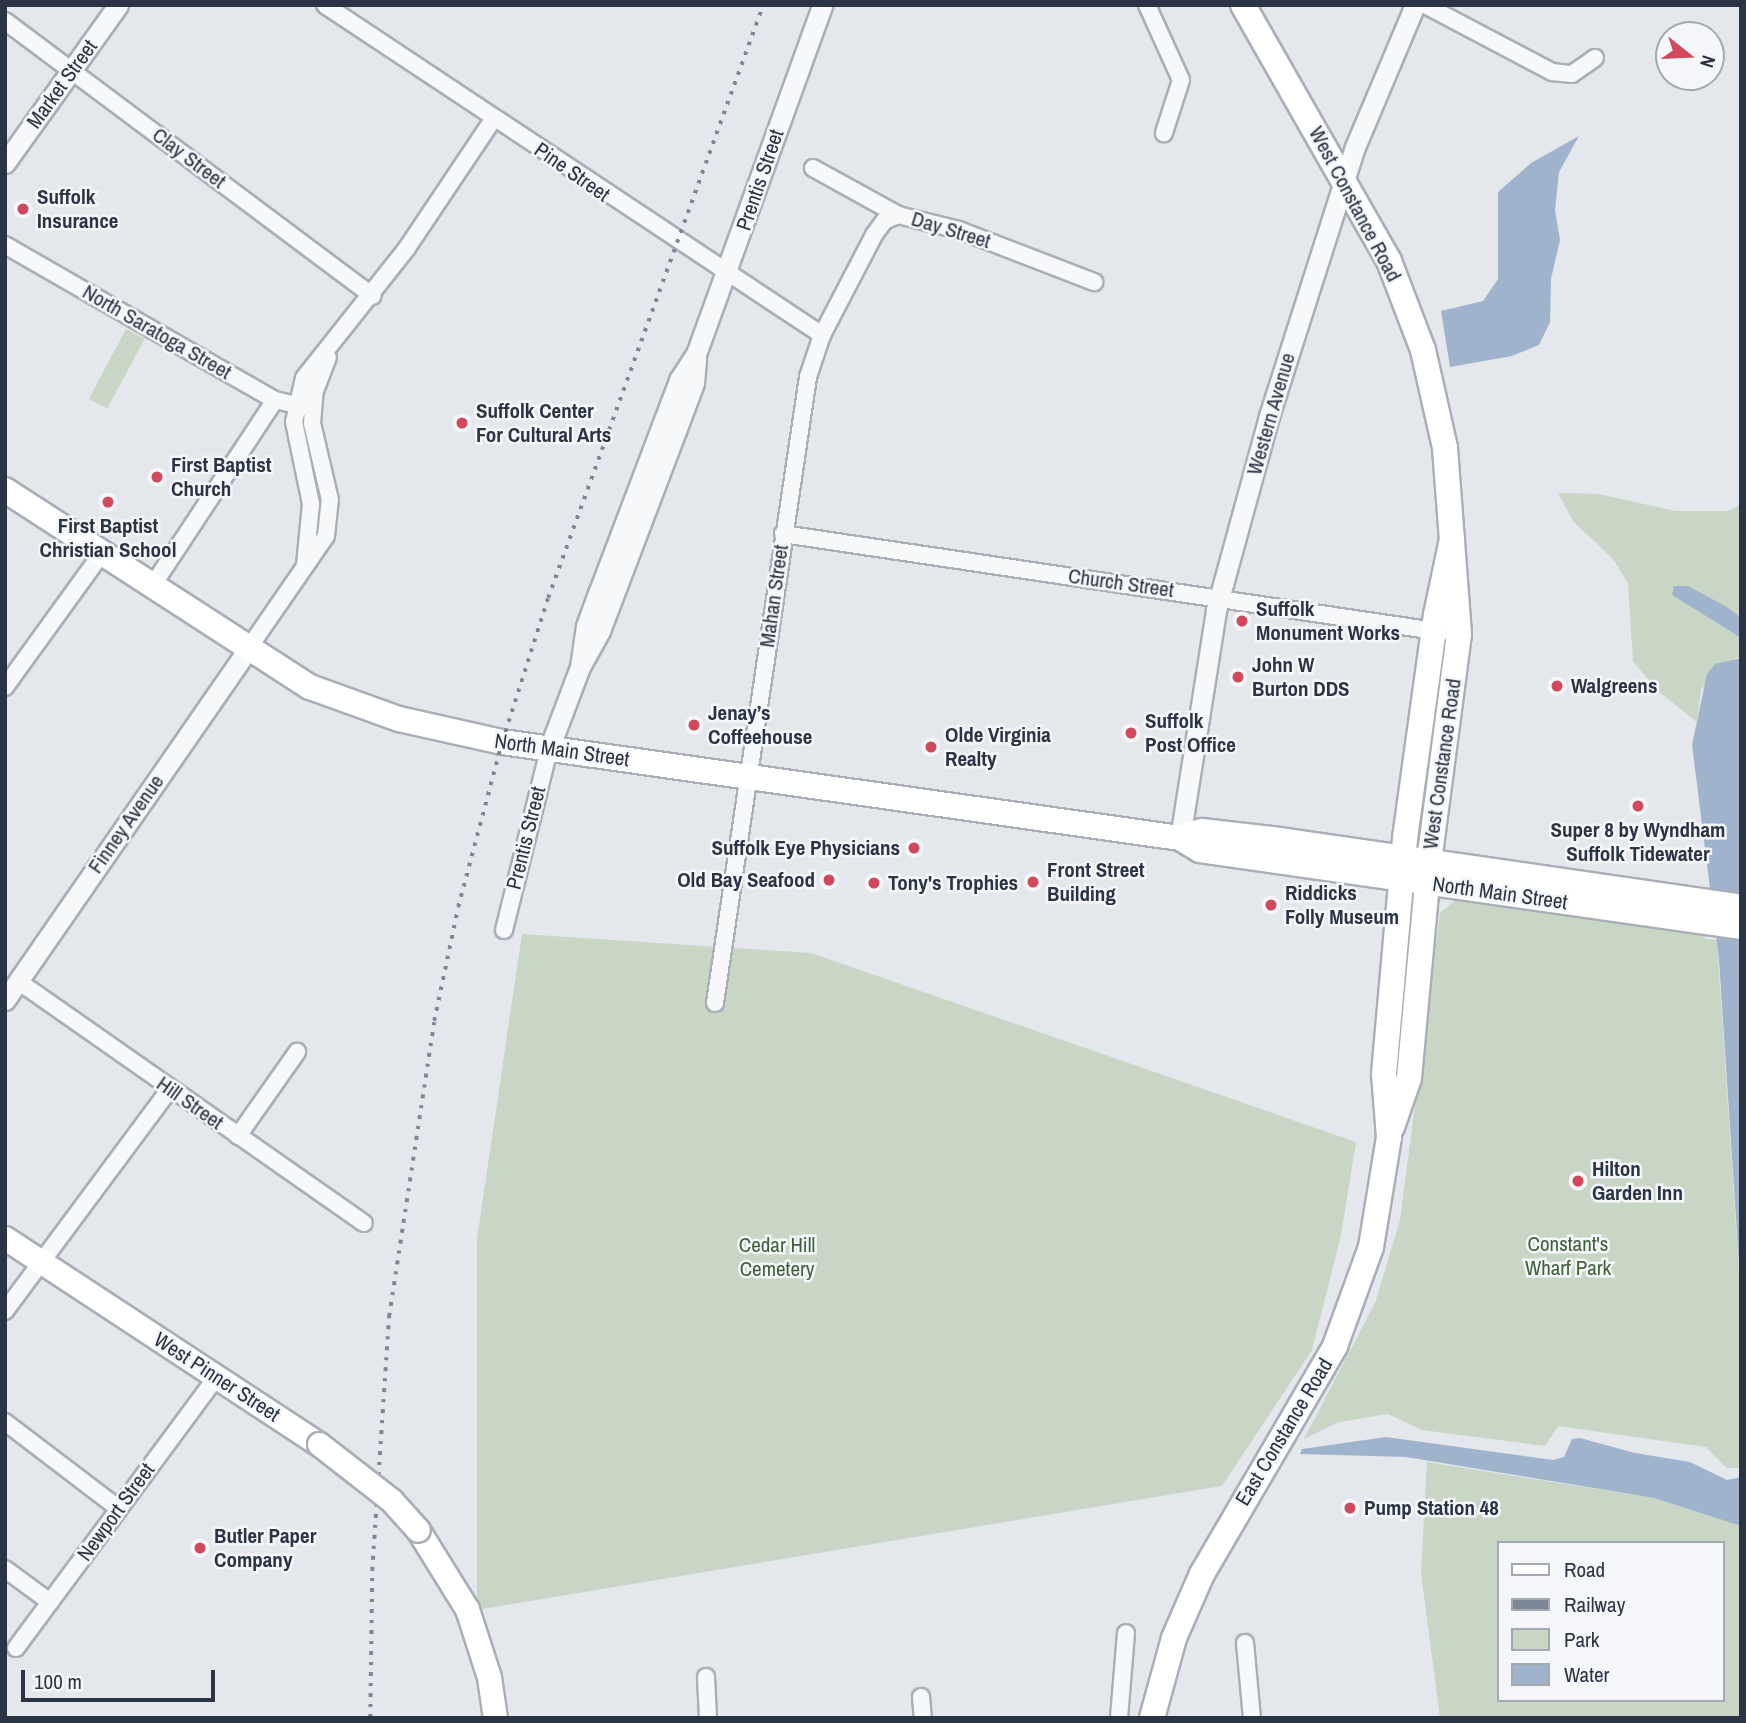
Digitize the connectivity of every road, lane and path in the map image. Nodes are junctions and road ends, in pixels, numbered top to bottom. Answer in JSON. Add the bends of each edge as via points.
{"nodes":[{"id":1,"x":118,"y":5,"type":"edge"},
{"id":2,"x":325,"y":5,"type":"edge"},
{"id":3,"x":822,"y":5,"type":"edge"},
{"id":4,"x":1147,"y":5,"type":"edge"},
{"id":5,"x":1243,"y":5,"type":"edge"},
{"id":6,"x":1415,"y":5,"type":"edge"},
{"id":7,"x":1425,"y":5,"type":"edge"},
{"id":8,"x":5,"y":21,"type":"edge"},
{"id":9,"x":1595,"y":58,"type":"dead end"},
{"id":10,"x":72,"y":70,"type":"junction"},
{"id":11,"x":494,"y":118,"type":"junction"},
{"id":12,"x":1164,"y":133,"type":"dead end"},
{"id":13,"x":5,"y":163,"type":"edge"},
{"id":14,"x":813,"y":168,"type":"dead end"},
{"id":15,"x":1345,"y":179,"type":"junction"},
{"id":16,"x":898,"y":215,"type":"junction"},
{"id":17,"x":5,"y":245,"type":"edge"},
{"id":18,"x":727,"y":272,"type":"junction"},
{"id":19,"x":1094,"y":282,"type":"dead end"},
{"id":20,"x":372,"y":296,"type":"junction"},
{"id":21,"x":822,"y":335,"type":"junction"},
{"id":22,"x":332,"y":348,"type":"junction"},
{"id":23,"x":275,"y":400,"type":"junction"},
{"id":24,"x":296,"y":406,"type":"junction"},
{"id":25,"x":313,"y":409,"type":"junction"},
{"id":26,"x":5,"y":490,"type":"edge"},
{"id":27,"x":783,"y":534,"type":"junction"},
{"id":28,"x":1452,"y":539,"type":"junction"},
{"id":29,"x":100,"y":556,"type":"junction"},
{"id":30,"x":304,"y":565,"type":"junction"},
{"id":31,"x":151,"y":588,"type":"junction"},
{"id":32,"x":1219,"y":597,"type":"junction"},
{"id":33,"x":1434,"y":631,"type":"junction"},
{"id":34,"x":1459,"y":634,"type":"junction"},
{"id":35,"x":248,"y":649,"type":"junction"},
{"id":36,"x":5,"y":687,"type":"edge"},
{"id":37,"x":549,"y":748,"type":"junction"},
{"id":38,"x":749,"y":777,"type":"junction"},
{"id":39,"x":1180,"y":838,"type":"junction"},
{"id":40,"x":1403,"y":868,"type":"junction"},
{"id":41,"x":1428,"y":872,"type":"junction"},
{"id":42,"x":1741,"y":907,"type":"edge"},
{"id":43,"x":1702,"y":912,"type":"junction"},
{"id":44,"x":1741,"y":927,"type":"edge"},
{"id":45,"x":504,"y":930,"type":"dead end"},
{"id":46,"x":18,"y":981,"type":"junction"},
{"id":47,"x":5,"y":999,"type":"edge"},
{"id":48,"x":715,"y":1003,"type":"dead end"},
{"id":49,"x":297,"y":1052,"type":"dead end"},
{"id":50,"x":170,"y":1089,"type":"junction"},
{"id":51,"x":238,"y":1136,"type":"junction"},
{"id":52,"x":1389,"y":1137,"type":"junction"},
{"id":53,"x":364,"y":1223,"type":"dead end"},
{"id":54,"x":5,"y":1238,"type":"edge"},
{"id":55,"x":42,"y":1263,"type":"junction"},
{"id":56,"x":5,"y":1311,"type":"edge"},
{"id":57,"x":217,"y":1376,"type":"junction"},
{"id":58,"x":5,"y":1422,"type":"edge"},
{"id":59,"x":119,"y":1509,"type":"junction"},
{"id":60,"x":5,"y":1569,"type":"edge"},
{"id":61,"x":50,"y":1602,"type":"junction"},
{"id":62,"x":1126,"y":1633,"type":"dead end"},
{"id":63,"x":1245,"y":1643,"type":"dead end"},
{"id":64,"x":16,"y":1648,"type":"dead end"},
{"id":65,"x":706,"y":1677,"type":"dead end"},
{"id":66,"x":921,"y":1697,"type":"dead end"},
{"id":67,"x":494,"y":1707,"type":"edge"},
{"id":68,"x":708,"y":1718,"type":"edge"},
{"id":69,"x":922,"y":1718,"type":"edge"},
{"id":70,"x":1119,"y":1718,"type":"edge"},
{"id":71,"x":1152,"y":1718,"type":"edge"},
{"id":72,"x":1252,"y":1718,"type":"edge"}],
"edges":[{"from":1,"to":10,"type":"street","name":"Market Street"},
{"from":2,"to":11,"type":"street","name":"Pine Street"},
{"from":3,"to":18,"type":"street","name":"Prentis Street"},
{"from":4,"to":12,"type":"street","via":[[1181,80]]},
{"from":5,"to":15,"type":"main road","name":"West Constance Road"},
{"from":6,"to":15,"type":"street","name":"Western Avenue"},
{"from":7,"to":9,"type":"street","via":[[1552,72],[1572,74]]},
{"from":8,"to":10,"type":"street","name":"Clay Street"},
{"from":10,"to":13,"type":"street","name":"Market Street"},
{"from":10,"to":20,"type":"street","name":"Clay Street"},
{"from":11,"to":18,"type":"street","name":"Pine Street"},
{"from":11,"to":20,"type":"street"},
{"from":14,"to":16,"type":"street","name":"Day Street"},
{"from":15,"to":28,"type":"main road","name":"West Constance Road","via":[[1389,261],[1423,350],[1445,448]]},
{"from":15,"to":32,"type":"street","name":"Western Avenue","via":[[1275,394]]},
{"from":16,"to":19,"type":"street","name":"Day Street","via":[[959,230]]},
{"from":16,"to":21,"type":"street","name":"Mahan Street","via":[[884,221],[874,235]]},
{"from":17,"to":23,"type":"street","name":"North Saratoga Street"},
{"from":18,"to":21,"type":"street","name":"Pine Street"},
{"from":18,"to":37,"type":"street","name":"Prentis Street","via":[[696,354],[694,383],[600,631],[580,667]]},
{"from":20,"to":22,"type":"street"},
{"from":21,"to":27,"type":"street","name":"Mahan Street","via":[[805,391]]},
{"from":22,"to":24,"type":"street","via":[[304,378]]},
{"from":22,"to":25,"type":"street"},
{"from":23,"to":24,"type":"street","name":"North Saratoga Street"},
{"from":23,"to":31,"type":"street"},
{"from":24,"to":25,"type":"street","name":"North Saratoga Street"},
{"from":24,"to":30,"type":"street","via":[[295,438],[311,505]]},
{"from":25,"to":30,"type":"street","via":[[330,516],[326,536]]},
{"from":26,"to":29,"type":"main road","name":"North Main Street"},
{"from":27,"to":32,"type":"street","name":"Church Street"},
{"from":27,"to":38,"type":"street","name":"Mahan Street"},
{"from":28,"to":33,"type":"main road","name":"West Constance Road"},
{"from":28,"to":34,"type":"main road","name":"West Constance Road"},
{"from":29,"to":31,"type":"main road","name":"North Main Street"},
{"from":29,"to":36,"type":"street"},
{"from":30,"to":35,"type":"street"},
{"from":31,"to":35,"type":"main road","name":"North Main Street"},
{"from":32,"to":33,"type":"street","name":"Church Street"},
{"from":32,"to":39,"type":"street","name":"Western Avenue"},
{"from":33,"to":34,"type":"street","name":"Church Street"},
{"from":33,"to":40,"type":"main road","name":"West Constance Road"},
{"from":34,"to":41,"type":"main road","name":"West Constance Road"},
{"from":35,"to":37,"type":"main road","name":"North Main Street","via":[[345,702],[502,743]]},
{"from":35,"to":46,"type":"street","name":"Finney Avenue"},
{"from":37,"to":38,"type":"main road","name":"North Main Street"},
{"from":37,"to":45,"type":"street","name":"Prentis Street"},
{"from":38,"to":39,"type":"main road","name":"North Main Street"},
{"from":38,"to":48,"type":"street","name":"Mahan Street"},
{"from":39,"to":40,"type":"main road","name":"North Main Street","via":[[1199,850]]},
{"from":40,"to":41,"type":"main road","name":"North Main Street"},
{"from":40,"to":52,"type":"main road","name":"East Constance Road","via":[[1384,1074]]},
{"from":41,"to":43,"type":"main road","name":"North Main Street"},
{"from":41,"to":52,"type":"main road","name":"East Constance Road","via":[[1409,1078]]},
{"from":42,"to":43,"type":"main road","name":"North Main Street"},
{"from":43,"to":44,"type":"main road","name":"North Main Street"},
{"from":46,"to":47,"type":"street","name":"Finney Avenue"},
{"from":46,"to":50,"type":"street","name":"Hill Street"},
{"from":49,"to":51,"type":"street"},
{"from":50,"to":51,"type":"street","name":"Hill Street"},
{"from":50,"to":55,"type":"street"},
{"from":51,"to":53,"type":"street","name":"Hill Street"},
{"from":52,"to":71,"type":"main road","name":"East Constance Road","via":[[1375,1231],[1349,1314],[1318,1377],[1205,1569],[1174,1638]]},
{"from":54,"to":55,"type":"main road","name":"West Pinner Street"},
{"from":55,"to":56,"type":"street"},
{"from":55,"to":57,"type":"main road","name":"West Pinner Street"},
{"from":57,"to":59,"type":"street","name":"Newport Street"},
{"from":57,"to":67,"type":"main road","name":"West Pinner Street","bridge":true,"via":[[319,1444],[391,1500],[418,1530],[467,1609]]},
{"from":58,"to":59,"type":"street"},
{"from":59,"to":61,"type":"street","name":"Newport Street"},
{"from":60,"to":61,"type":"street"},
{"from":61,"to":64,"type":"street","name":"Newport Street"},
{"from":62,"to":70,"type":"street"},
{"from":63,"to":72,"type":"street"},
{"from":65,"to":68,"type":"street"},
{"from":66,"to":69,"type":"street"}]}
